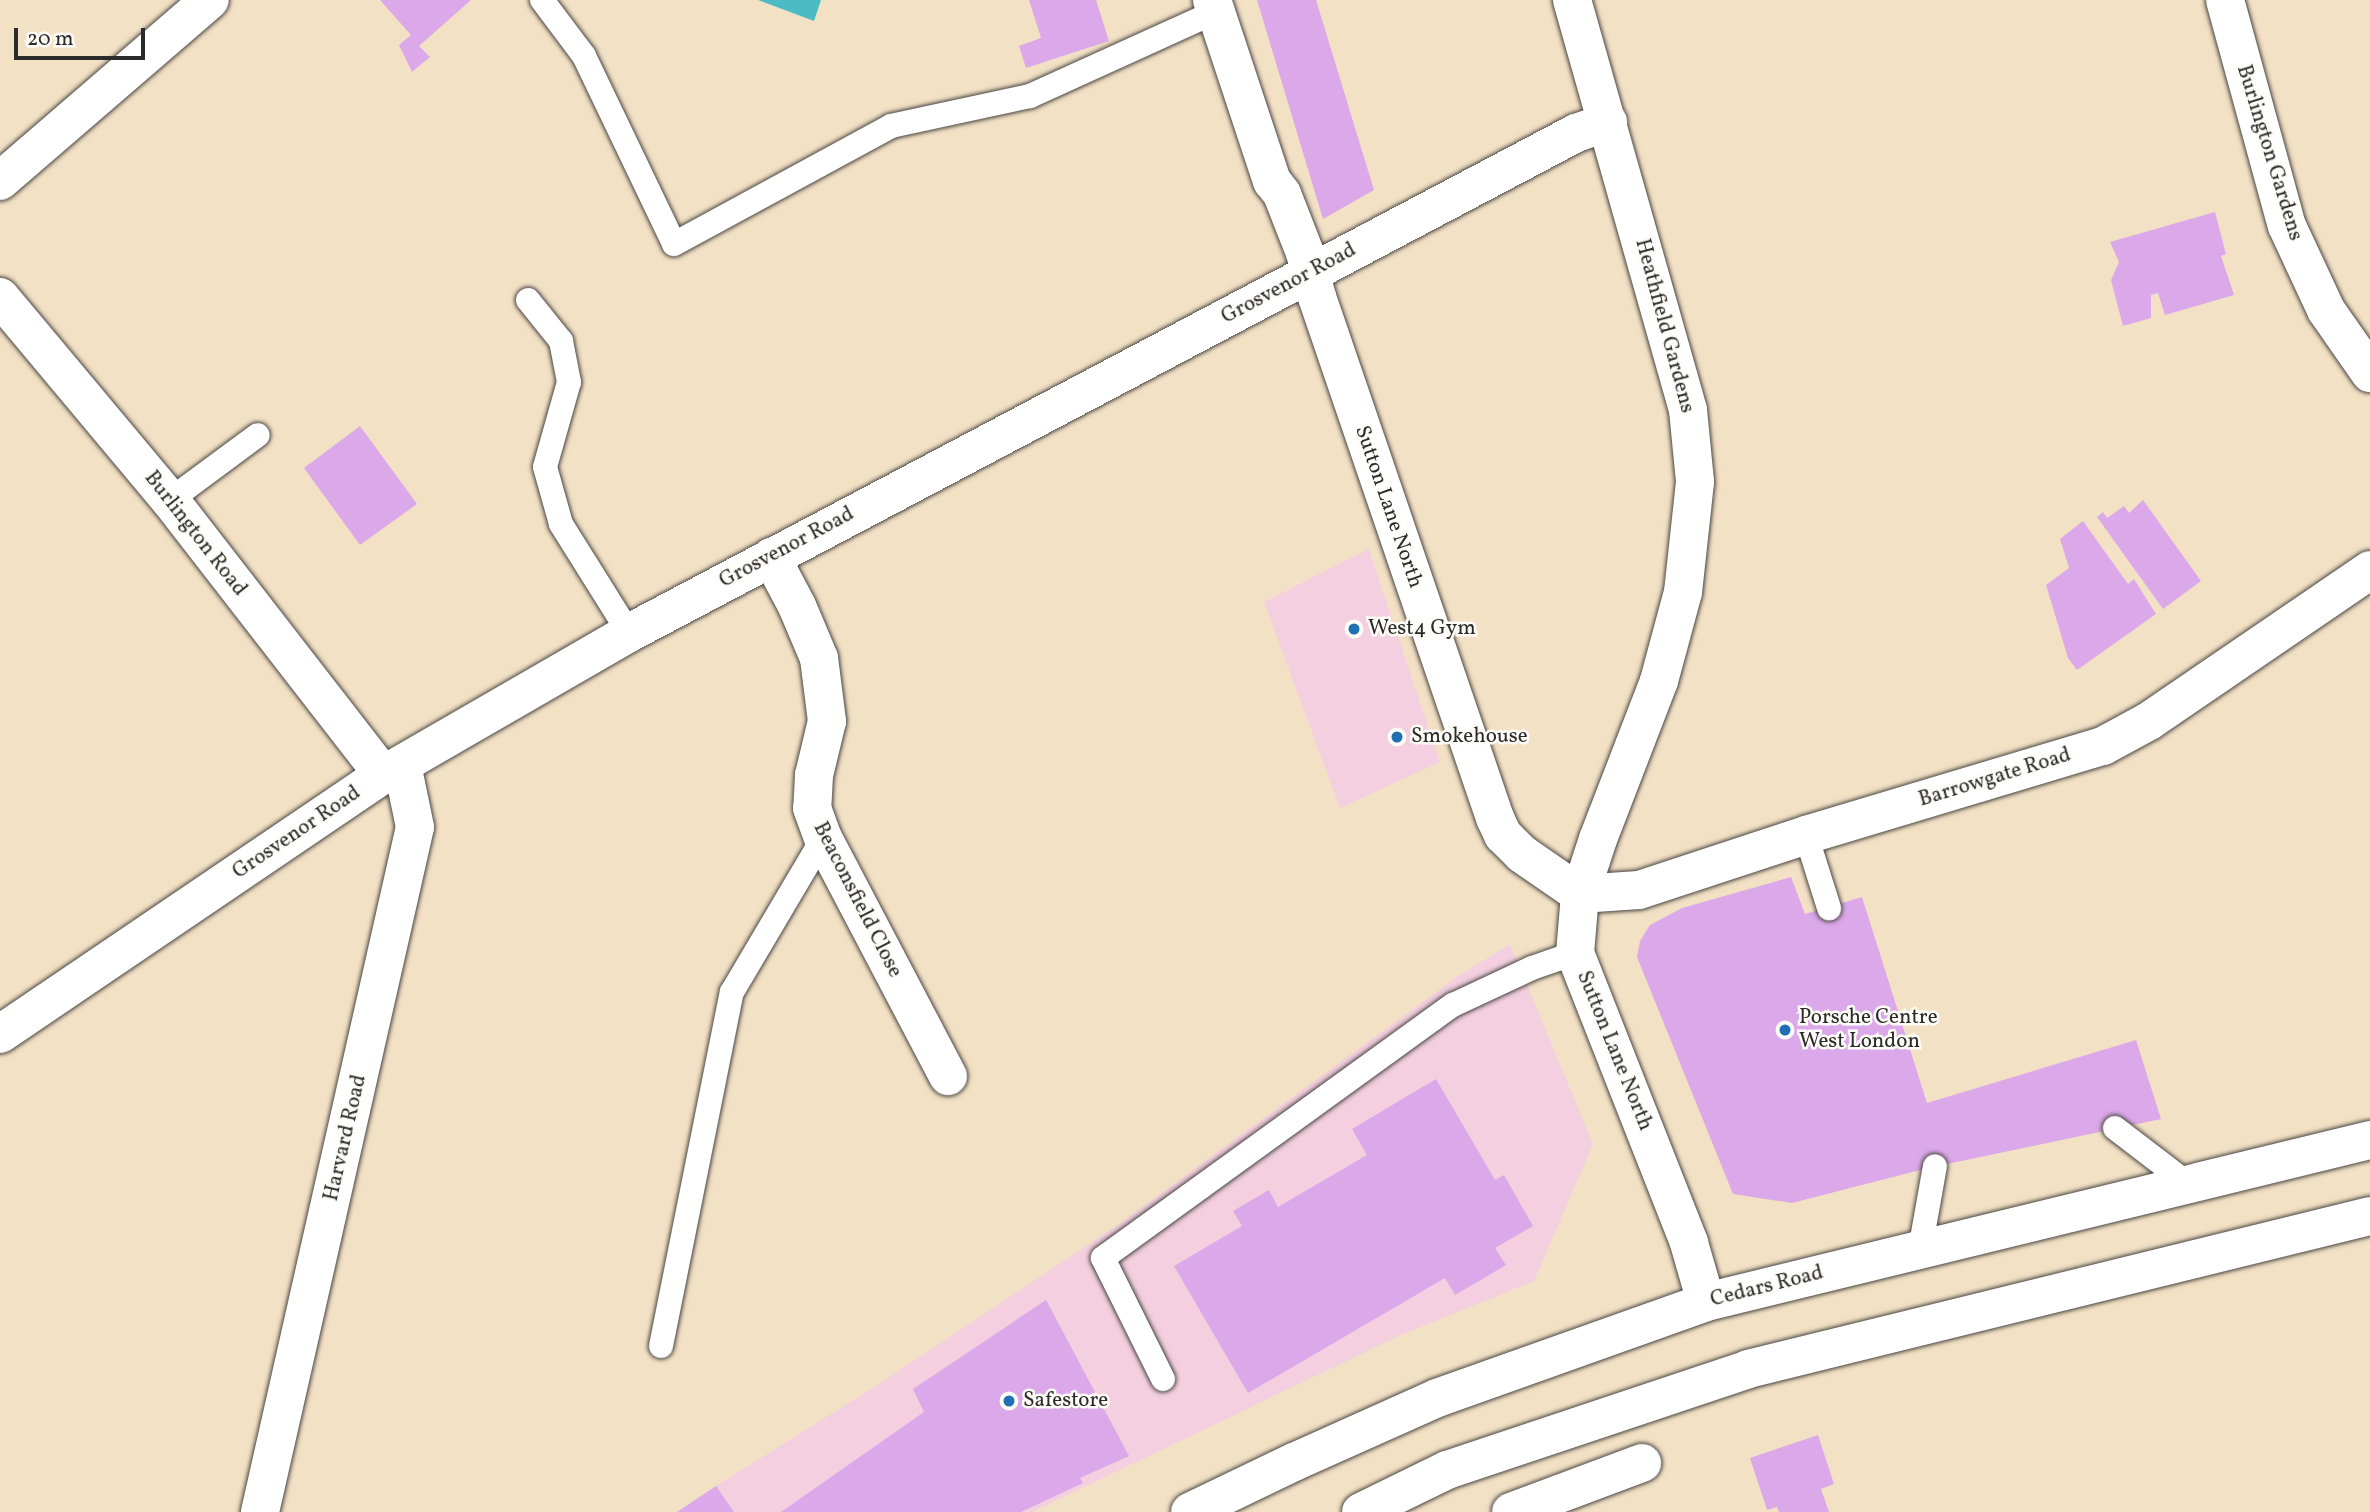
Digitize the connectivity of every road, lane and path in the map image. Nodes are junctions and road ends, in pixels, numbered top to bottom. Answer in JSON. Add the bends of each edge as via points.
{"nodes":[{"id":1,"x":210,"y":0,"type":"edge"},
{"id":2,"x":542,"y":0,"type":"edge"},
{"id":3,"x":1572,"y":0,"type":"edge"},
{"id":4,"x":2225,"y":0,"type":"edge"},
{"id":5,"x":1213,"y":6,"type":"edge"},
{"id":6,"x":1608,"y":122,"type":"junction"},
{"id":7,"x":0,"y":181,"type":"edge"},
{"id":8,"x":1309,"y":273,"type":"junction"},
{"id":9,"x":0,"y":297,"type":"edge"},
{"id":10,"x":528,"y":300,"type":"dead end"},
{"id":11,"x":2370,"y":373,"type":"edge"},
{"id":12,"x":258,"y":435,"type":"dead end"},
{"id":13,"x":170,"y":500,"type":"junction"},
{"id":14,"x":771,"y":557,"type":"junction"},
{"id":15,"x":2370,"y":570,"type":"edge"},
{"id":16,"x":629,"y":633,"type":"junction"},
{"id":17,"x":393,"y":770,"type":"junction"},
{"id":18,"x":1806,"y":835,"type":"junction"},
{"id":19,"x":823,"y":838,"type":"junction"},
{"id":20,"x":1580,"y":894,"type":"junction"},
{"id":21,"x":1829,"y":908,"type":"dead end"},
{"id":22,"x":1575,"y":953,"type":"junction"},
{"id":23,"x":0,"y":1034,"type":"edge"},
{"id":24,"x":948,"y":1076,"type":"dead end"},
{"id":25,"x":2115,"y":1128,"type":"dead end"},
{"id":26,"x":2370,"y":1140,"type":"edge"},
{"id":27,"x":1935,"y":1166,"type":"dead end"},
{"id":28,"x":2188,"y":1184,"type":"junction"},
{"id":29,"x":2370,"y":1216,"type":"edge"},
{"id":30,"x":1920,"y":1250,"type":"junction"},
{"id":31,"x":1706,"y":1302,"type":"junction"},
{"id":32,"x":661,"y":1346,"type":"dead end"},
{"id":33,"x":1163,"y":1379,"type":"dead end"},
{"id":34,"x":1642,"y":1462,"type":"dead end"},
{"id":35,"x":260,"y":1512,"type":"edge"},
{"id":36,"x":1190,"y":1512,"type":"edge"},
{"id":37,"x":1360,"y":1512,"type":"edge"},
{"id":38,"x":1511,"y":1512,"type":"edge"}],
"edges":[{"from":1,"to":7,"type":"main road"},
{"from":2,"to":5,"type":"lane","via":[[584,56],[674,244],[891,126],[1030,96]]},
{"from":3,"to":6,"type":"main road","name":"Heathfield Gardens"},
{"from":4,"to":11,"type":"main road","name":"Burlington Gardens","via":[[2287,226],[2326,310]]},
{"from":5,"to":8,"type":"main road","name":"Sutton Lane North","via":[[1272,181],[1306,253]]},
{"from":6,"to":8,"type":"main road","name":"Grosvenor Road","via":[[1576,133]]},
{"from":6,"to":20,"type":"main road","name":"Heathfield Gardens","via":[[1688,410],[1695,482],[1683,592],[1659,681]]},
{"from":8,"to":14,"type":"main road","name":"Grosvenor Road"},
{"from":8,"to":20,"type":"main road","name":"Sutton Lane North","via":[[1494,818],[1522,854]]},
{"from":9,"to":13,"type":"main road","name":"Burlington Road"},
{"from":10,"to":16,"type":"lane","via":[[561,341],[569,382],[545,467],[561,524]]},
{"from":12,"to":13,"type":"lane"},
{"from":13,"to":17,"type":"main road","name":"Burlington Road"},
{"from":14,"to":16,"type":"main road","name":"Grosvenor Road"},
{"from":14,"to":19,"type":"main road","name":"Beaconsfield Close","via":[[819,659],[827,721],[814,775],[812,808]]},
{"from":15,"to":18,"type":"main road","name":"Barrowgate Road","via":[[2149,721],[2103,746]]},
{"from":16,"to":17,"type":"main road","name":"Grosvenor Road"},
{"from":17,"to":23,"type":"main road","name":"Grosvenor Road"},
{"from":17,"to":35,"type":"main road","name":"Harvard Road","via":[[415,827]]},
{"from":18,"to":20,"type":"main road","name":"Barrowgate Road","via":[[1639,890]]},
{"from":18,"to":21,"type":"lane"},
{"from":19,"to":24,"type":"main road","name":"Beaconsfield Close"},
{"from":19,"to":32,"type":"lane","via":[[732,992]]},
{"from":20,"to":22,"type":"main road","name":"Sutton Lane North"},
{"from":22,"to":31,"type":"main road","name":"Sutton Lane North","via":[[1689,1243]]},
{"from":22,"to":33,"type":"lane","via":[[1453,1005],[1103,1258]]},
{"from":25,"to":28,"type":"lane"},
{"from":26,"to":28,"type":"main road","name":"Cedars Road"},
{"from":27,"to":30,"type":"lane"},
{"from":28,"to":30,"type":"main road","name":"Cedars Road"},
{"from":29,"to":37,"type":"main road","via":[[1748,1369],[1447,1470]]},
{"from":30,"to":31,"type":"main road","name":"Cedars Road"},
{"from":31,"to":36,"type":"main road","name":"Cedars Road","via":[[1437,1398]]},
{"from":34,"to":38,"type":"main road"}]}
